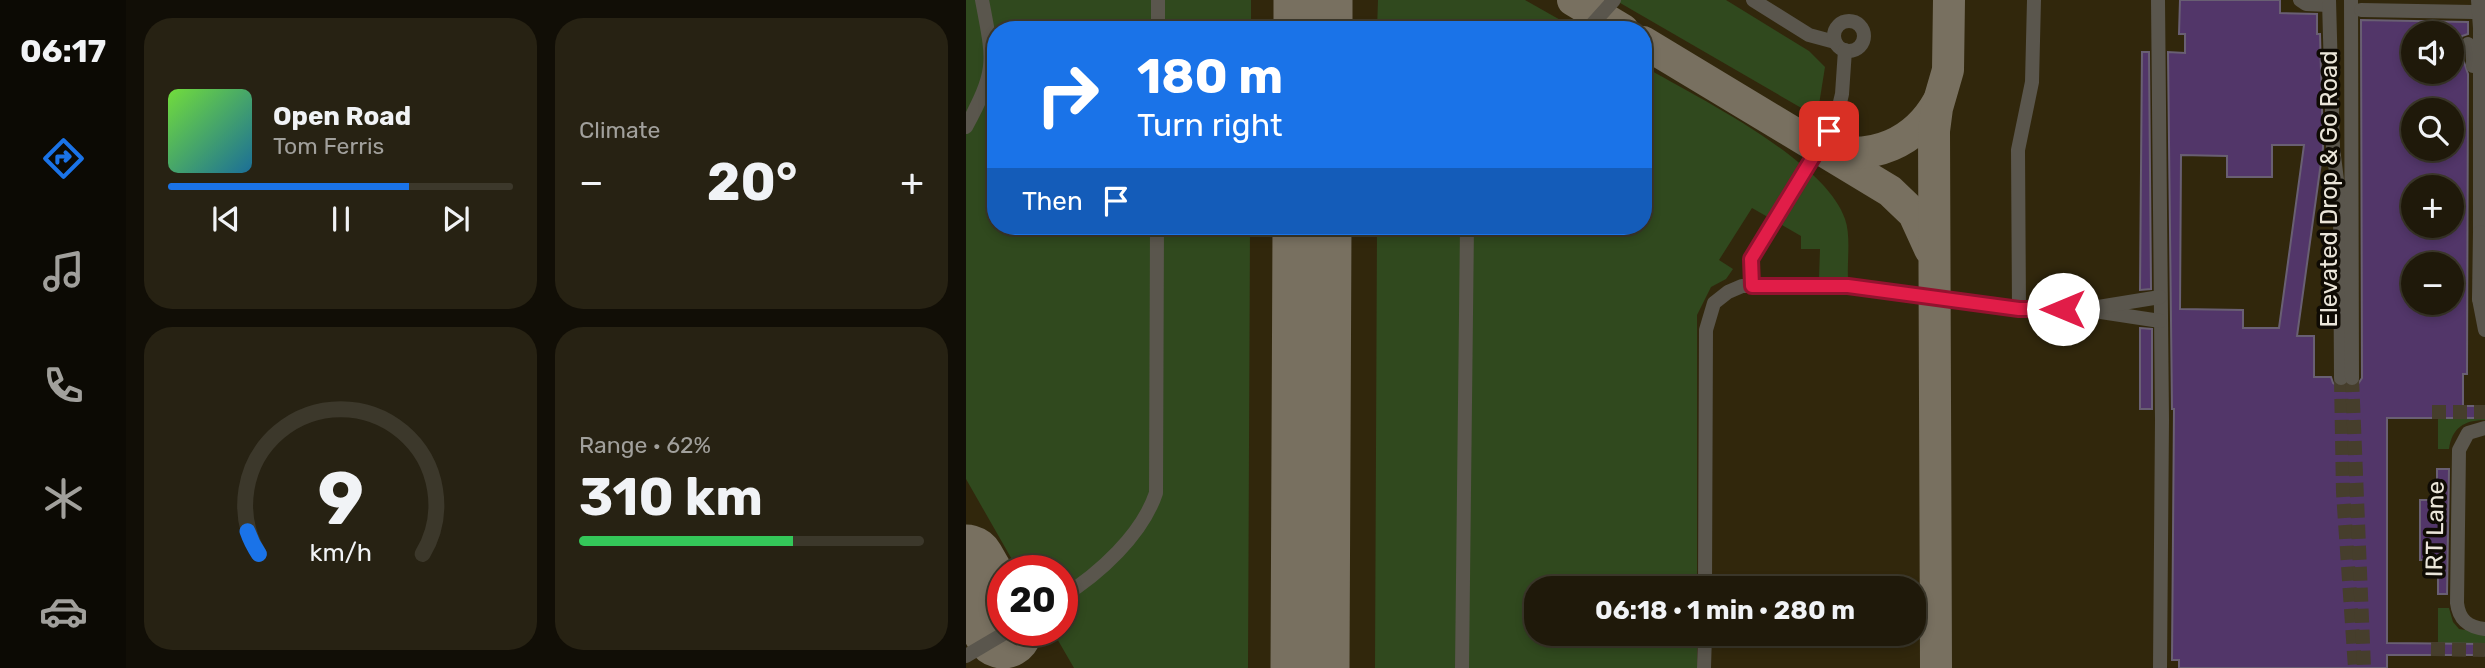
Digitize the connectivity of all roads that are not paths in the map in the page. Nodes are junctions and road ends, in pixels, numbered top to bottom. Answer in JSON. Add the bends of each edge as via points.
{"nodes":[{"id":1,"x":982,"y":0,"type":"edge"},
{"id":2,"x":1158,"y":0,"type":"edge"},
{"id":3,"x":1615,"y":0,"type":"edge"},
{"id":4,"x":1753,"y":0,"type":"edge"},
{"id":5,"x":2034,"y":0,"type":"edge"},
{"id":6,"x":2158,"y":0,"type":"edge"},
{"id":7,"x":2300,"y":0,"type":"edge"},
{"id":8,"x":2478,"y":0,"type":"edge"},
{"id":9,"x":2484,"y":0,"type":"edge"},
{"id":10,"x":2329,"y":2,"type":"edge"},
{"id":11,"x":2356,"y":5,"type":"edge"},
{"id":12,"x":2409,"y":6,"type":"edge"},
{"id":13,"x":2445,"y":6,"type":"edge"},
{"id":14,"x":1157,"y":21,"type":"edge"},
{"id":15,"x":1595,"y":21,"type":"edge"},
{"id":16,"x":987,"y":31,"type":"edge"},
{"id":17,"x":2468,"y":44,"type":"dead end"},
{"id":18,"x":987,"y":84,"type":"edge"},
{"id":19,"x":966,"y":127,"type":"edge"},
{"id":20,"x":1157,"y":235,"type":"edge"},
{"id":21,"x":1467,"y":235,"type":"edge"},
{"id":22,"x":2485,"y":235,"type":"edge"},
{"id":23,"x":1752,"y":286,"type":"junction"},
{"id":24,"x":2160,"y":297,"type":"junction"},
{"id":25,"x":2019,"y":309,"type":"junction"},
{"id":26,"x":2086,"y":309,"type":"junction"},
{"id":27,"x":2160,"y":321,"type":"junction"},
{"id":28,"x":2485,"y":330,"type":"edge"},
{"id":29,"x":2485,"y":428,"type":"edge"},
{"id":30,"x":1705,"y":576,"type":"edge"},
{"id":31,"x":1078,"y":587,"type":"edge"},
{"id":32,"x":2485,"y":629,"type":"edge"},
{"id":33,"x":987,"y":644,"type":"edge"},
{"id":34,"x":1705,"y":646,"type":"edge"},
{"id":35,"x":966,"y":656,"type":"edge"},
{"id":36,"x":1462,"y":668,"type":"edge"},
{"id":37,"x":1704,"y":668,"type":"edge"},
{"id":38,"x":2160,"y":668,"type":"edge"}],
"edges":[{"from":1,"to":16,"type":"street"},
{"from":2,"to":14,"type":"street"},
{"from":3,"to":15,"type":"street"},
{"from":4,"to":23,"type":"street","via":[[1809,35],[1839,40],[1840,108],[1751,259]]},
{"from":5,"to":25,"type":"street","via":[[2032,82],[2018,150]]},
{"from":6,"to":24,"type":"street"},
{"from":7,"to":10,"type":"street","via":[[2306,4]]},
{"from":8,"to":28,"type":"street","bridge":true,"via":[[2479,299]]},
{"from":9,"to":13,"type":"street","via":[[2477,11]]},
{"from":10,"to":11,"type":"street","name":"Elevated Drop & Go Road","via":[[2347,378]]},
{"from":11,"to":12,"type":"street"},
{"from":12,"to":13,"type":"street"},
{"from":17,"to":22,"type":"street","via":[[2473,54],[2473,112],[2472,222],[2467,232]]},
{"from":18,"to":19,"type":"street"},
{"from":20,"to":31,"type":"street","via":[[1156,493],[1149,513]]},
{"from":21,"to":36,"type":"street"},
{"from":23,"to":25,"type":"street","via":[[1848,286]]},
{"from":23,"to":30,"type":"street","via":[[1722,295],[1706,322]]},
{"from":24,"to":26,"type":"street"},
{"from":24,"to":27,"type":"street"},
{"from":25,"to":26,"type":"street"},
{"from":26,"to":27,"type":"street"},
{"from":27,"to":38,"type":"street"},
{"from":29,"to":32,"type":"street","name":"IRT Lane","via":[[2468,433],[2459,450],[2457,603],[2468,625]]},
{"from":33,"to":35,"type":"street"},
{"from":34,"to":37,"type":"street"}]}
